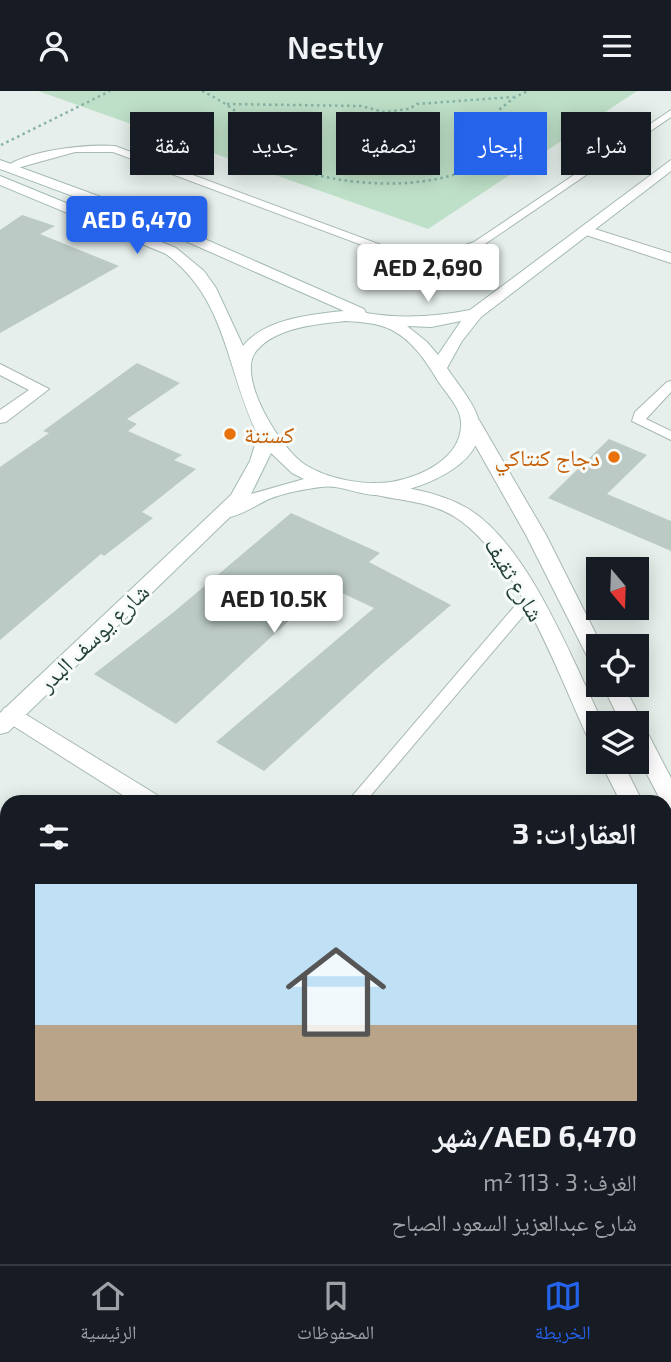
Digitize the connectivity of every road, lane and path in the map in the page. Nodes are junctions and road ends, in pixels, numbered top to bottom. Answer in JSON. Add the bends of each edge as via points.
{"nodes":[{"id":1,"x":110,"y":91,"type":"edge"},
{"id":2,"x":202,"y":91,"type":"edge"},
{"id":3,"x":528,"y":91,"type":"edge"},
{"id":4,"x":515,"y":97,"type":"junction"},
{"id":5,"x":226,"y":104,"type":"junction"},
{"id":6,"x":671,"y":113,"type":"edge"},
{"id":7,"x":0,"y":146,"type":"edge"},
{"id":8,"x":671,"y":164,"type":"edge"},
{"id":9,"x":3,"y":170,"type":"edge"},
{"id":10,"x":585,"y":230,"type":"junction"},
{"id":11,"x":671,"y":258,"type":"edge"},
{"id":12,"x":475,"y":314,"type":"junction"},
{"id":13,"x":374,"y":317,"type":"junction"},
{"id":14,"x":243,"y":366,"type":"junction"},
{"id":15,"x":439,"y":367,"type":"junction"},
{"id":16,"x":0,"y":369,"type":"edge"},
{"id":17,"x":671,"y":385,"type":"edge"},
{"id":18,"x":0,"y":418,"type":"edge"},
{"id":19,"x":470,"y":420,"type":"junction"},
{"id":20,"x":267,"y":435,"type":"junction"},
{"id":21,"x":671,"y":436,"type":"edge"},
{"id":22,"x":321,"y":481,"type":"junction"},
{"id":23,"x":374,"y":489,"type":"junction"},
{"id":24,"x":217,"y":519,"type":"junction"},
{"id":25,"x":530,"y":598,"type":"junction"},
{"id":26,"x":586,"y":634,"type":"edge"},
{"id":27,"x":586,"y":712,"type":"edge"},
{"id":28,"x":6,"y":720,"type":"edge"},
{"id":29,"x":649,"y":754,"type":"edge"},
{"id":30,"x":618,"y":774,"type":"edge"},
{"id":31,"x":668,"y":786,"type":"edge"},
{"id":32,"x":138,"y":795,"type":"edge"},
{"id":33,"x":361,"y":795,"type":"edge"},
{"id":34,"x":628,"y":795,"type":"edge"}],
"edges":[{"from":1,"to":7,"type":"path"},
{"from":2,"to":5,"type":"path"},
{"from":3,"to":4,"type":"path"},
{"from":4,"to":5,"type":"path","via":[[417,104],[384,112],[361,106]]},
{"from":4,"to":5,"type":"path","via":[[499,110],[494,149],[486,157],[442,176],[397,183],[350,182],[286,164],[269,153],[250,125]]},
{"from":6,"to":9,"type":"lane","via":[[478,244],[434,260],[406,258],[374,248],[115,149],[65,149]]},
{"from":8,"to":10,"type":"street"},
{"from":9,"to":13,"type":"street","via":[[145,218]]},
{"from":9,"to":14,"type":"street","via":[[189,263],[210,287]]},
{"from":10,"to":11,"type":"street"},
{"from":10,"to":12,"type":"street"},
{"from":12,"to":13,"type":"street","via":[[430,322]]},
{"from":12,"to":15,"type":"street"},
{"from":13,"to":14,"type":"street","via":[[326,317],[286,327],[254,344]]},
{"from":13,"to":15,"type":"street","via":[[404,329]]},
{"from":14,"to":20,"type":"street","via":[[247,391]]},
{"from":15,"to":19,"type":"street"},
{"from":16,"to":18,"type":"street","via":[[41,389]]},
{"from":17,"to":21,"type":"lane","via":[[639,421]]},
{"from":19,"to":23,"type":"street","via":[[467,442],[443,470]]},
{"from":19,"to":26,"type":"street","name":"شارع ثقيف"},
{"from":20,"to":22,"type":"street","via":[[286,460]]},
{"from":20,"to":24,"type":"street","name":"شارع يوسف البدر","via":[[253,478]]},
{"from":22,"to":23,"type":"street"},
{"from":22,"to":24,"type":"street","name":"شارع يوسف البدر","via":[[265,494]]},
{"from":23,"to":25,"type":"street","name":"شارع ثقيف","via":[[431,499],[469,517],[493,539]]},
{"from":24,"to":28,"type":"street","name":"شارع يوسف البدر"},
{"from":25,"to":27,"type":"street","name":"شارع ثقيف"},
{"from":25,"to":33,"type":"lane"},
{"from":28,"to":32,"type":"street"},
{"from":29,"to":31,"type":"street"},
{"from":30,"to":34,"type":"street"}]}
